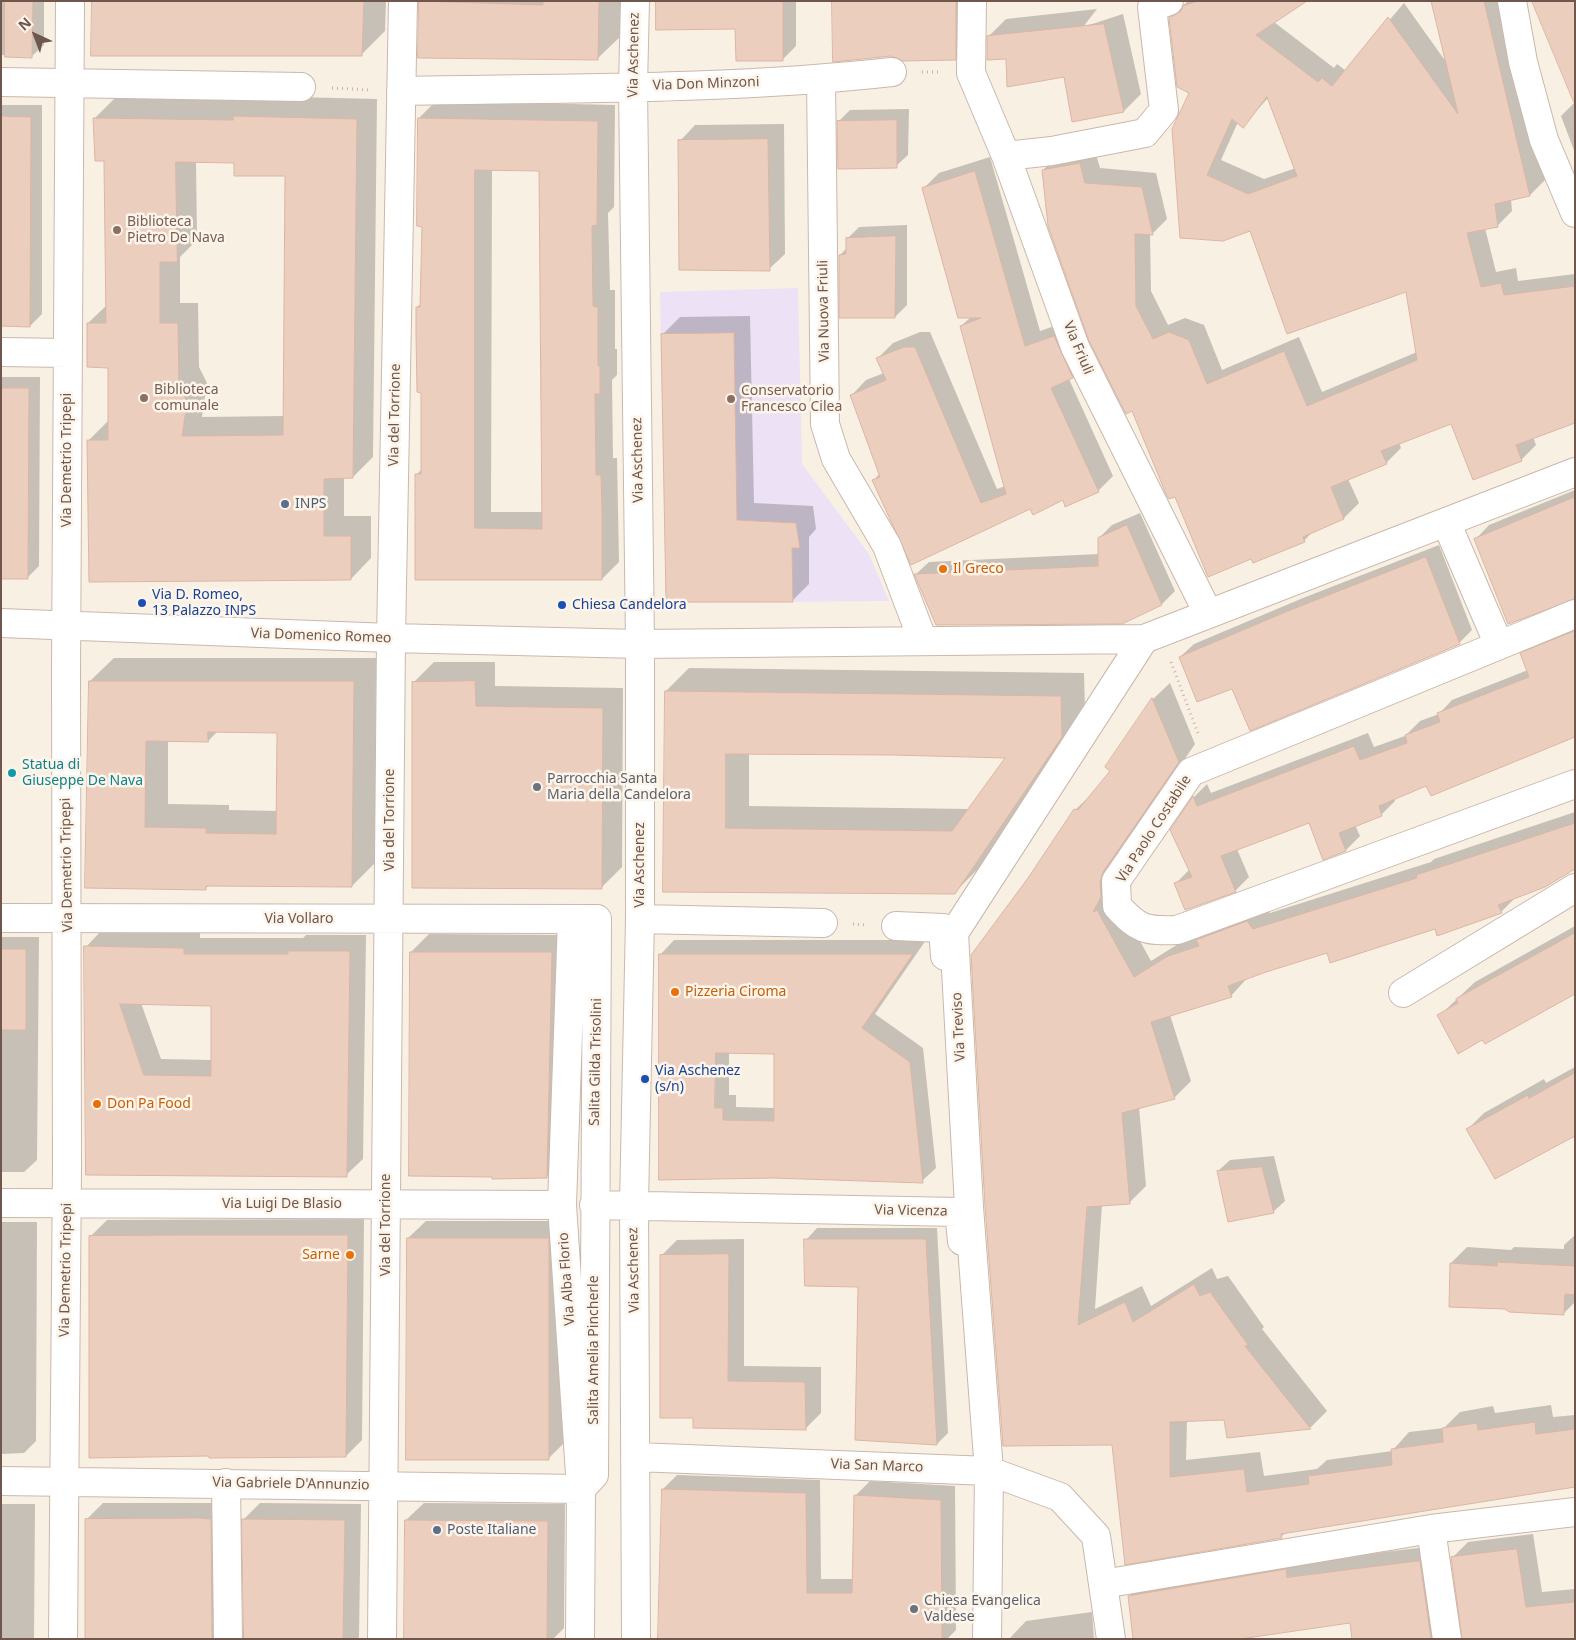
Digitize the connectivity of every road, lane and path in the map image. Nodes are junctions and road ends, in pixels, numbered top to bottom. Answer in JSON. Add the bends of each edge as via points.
{"nodes":[{"id":1,"x":70,"y":1,"type":"edge"},
{"id":2,"x":403,"y":1,"type":"edge"},
{"id":3,"x":635,"y":1,"type":"edge"},
{"id":4,"x":972,"y":1,"type":"edge"},
{"id":5,"x":1168,"y":1,"type":"edge"},
{"id":6,"x":1512,"y":1,"type":"edge"},
{"id":7,"x":892,"y":72,"type":"joint"},
{"id":8,"x":971,"y":72,"type":"junction"},
{"id":9,"x":821,"y":79,"type":"junction"},
{"id":10,"x":1,"y":82,"type":"edge"},
{"id":11,"x":69,"y":83,"type":"junction"},
{"id":12,"x":633,"y":86,"type":"junction"},
{"id":13,"x":301,"y":87,"type":"joint"},
{"id":14,"x":401,"y":91,"type":"junction"},
{"id":15,"x":1006,"y":156,"type":"junction"},
{"id":16,"x":1575,"y":213,"type":"edge"},
{"id":17,"x":1,"y":352,"type":"edge"},
{"id":18,"x":67,"y":353,"type":"junction"},
{"id":19,"x":1575,"y":472,"type":"edge"},
{"id":20,"x":1446,"y":522,"type":"junction"},
{"id":21,"x":1208,"y":613,"type":"junction"},
{"id":22,"x":1575,"y":614,"type":"edge"},
{"id":23,"x":1,"y":623,"type":"edge"},
{"id":24,"x":67,"y":626,"type":"junction"},
{"id":25,"x":1152,"y":636,"type":"junction"},
{"id":26,"x":391,"y":638,"type":"junction"},
{"id":27,"x":923,"y":641,"type":"junction"},
{"id":28,"x":640,"y":644,"type":"junction"},
{"id":29,"x":1499,"y":645,"type":"junction"},
{"id":30,"x":1210,"y":764,"type":"junction"},
{"id":31,"x":1575,"y":784,"type":"edge"},
{"id":32,"x":1575,"y":888,"type":"edge"},
{"id":33,"x":1,"y":918,"type":"edge"},
{"id":34,"x":68,"y":918,"type":"junction"},
{"id":35,"x":389,"y":919,"type":"junction"},
{"id":36,"x":585,"y":919,"type":"junction"},
{"id":37,"x":640,"y":919,"type":"junction"},
{"id":38,"x":823,"y":923,"type":"joint"},
{"id":39,"x":896,"y":926,"type":"joint"},
{"id":40,"x":1403,"y":993,"type":"dead end"},
{"id":41,"x":67,"y":1202,"type":"junction"},
{"id":42,"x":1,"y":1203,"type":"edge"},
{"id":43,"x":634,"y":1204,"type":"junction"},
{"id":44,"x":386,"y":1205,"type":"junction"},
{"id":45,"x":562,"y":1205,"type":"junction"},
{"id":46,"x":594,"y":1205,"type":"junction"},
{"id":47,"x":959,"y":1212,"type":"junction"},
{"id":48,"x":636,"y":1456,"type":"junction"},
{"id":49,"x":988,"y":1471,"type":"junction"},
{"id":50,"x":1,"y":1481,"type":"edge"},
{"id":51,"x":63,"y":1481,"type":"junction"},
{"id":52,"x":226,"y":1483,"type":"junction"},
{"id":53,"x":384,"y":1486,"type":"junction"},
{"id":54,"x":581,"y":1489,"type":"junction"},
{"id":55,"x":1575,"y":1512,"type":"edge"},
{"id":56,"x":1431,"y":1529,"type":"junction"},
{"id":57,"x":1103,"y":1584,"type":"junction"},
{"id":58,"x":63,"y":1639,"type":"edge"},
{"id":59,"x":228,"y":1639,"type":"edge"},
{"id":60,"x":382,"y":1639,"type":"edge"},
{"id":61,"x":580,"y":1639,"type":"edge"},
{"id":62,"x":636,"y":1639,"type":"edge"},
{"id":63,"x":987,"y":1639,"type":"edge"},
{"id":64,"x":1111,"y":1639,"type":"edge"},
{"id":65,"x":1448,"y":1639,"type":"edge"}],
"edges":[{"from":1,"to":11,"type":"street","name":"Via Demetrio Tripepi"},
{"from":2,"to":14,"type":"street","name":"Via del Torrione"},
{"from":3,"to":12,"type":"street","name":"Via Aschenez"},
{"from":4,"to":8,"type":"street"},
{"from":5,"to":15,"type":"street","via":[[1152,7],[1164,110],[1145,133],[1052,151]]},
{"from":6,"to":16,"type":"street","via":[[1523,62],[1544,140]]},
{"from":7,"to":8,"type":"path"},
{"from":7,"to":9,"type":"street","name":"Via Don Minzoni"},
{"from":8,"to":15,"type":"street","name":"Via Friuli"},
{"from":9,"to":12,"type":"street","name":"Via Don Minzoni"},
{"from":9,"to":27,"type":"street","name":"Via Nuova Friuli","via":[[825,424],[836,459],[886,546]]},
{"from":10,"to":11,"type":"street"},
{"from":11,"to":13,"type":"street"},
{"from":11,"to":18,"type":"street","name":"Via Demetrio Tripepi"},
{"from":12,"to":14,"type":"street","name":"Via Don Minzoni"},
{"from":12,"to":28,"type":"street","name":"Via Aschenez"},
{"from":13,"to":14,"type":"path"},
{"from":14,"to":26,"type":"street","name":"Via del Torrione"},
{"from":15,"to":21,"type":"street","name":"Via Friuli","via":[[1075,347]]},
{"from":17,"to":18,"type":"street"},
{"from":18,"to":24,"type":"street","name":"Via Demetrio Tripepi"},
{"from":19,"to":20,"type":"street"},
{"from":20,"to":21,"type":"street"},
{"from":20,"to":29,"type":"street"},
{"from":21,"to":25,"type":"street"},
{"from":22,"to":29,"type":"street","name":"Via Paolo Costabile"},
{"from":23,"to":24,"type":"street","name":"Via Domenico Romeo"},
{"from":24,"to":26,"type":"street","name":"Via Domenico Romeo"},
{"from":24,"to":34,"type":"street","name":"Via Demetrio Tripepi"},
{"from":25,"to":27,"type":"street","name":"Via Domenico Romeo"},
{"from":25,"to":30,"type":"path"},
{"from":25,"to":49,"type":"street","name":"Via Treviso","via":[[954,933]]},
{"from":26,"to":28,"type":"street","name":"Via Domenico Romeo"},
{"from":26,"to":35,"type":"street","name":"Via del Torrione"},
{"from":27,"to":28,"type":"street","name":"Via Domenico Romeo"},
{"from":28,"to":37,"type":"street","name":"Via Aschenez"},
{"from":29,"to":30,"type":"street","name":"Via Paolo Costabile"},
{"from":30,"to":31,"type":"street","name":"Via Paolo Costabile","via":[[1190,772],[1116,882],[1117,906],[1134,924],[1156,931],[1177,930]]},
{"from":32,"to":40,"type":"street"},
{"from":33,"to":34,"type":"street","name":"Via Vollaro"},
{"from":34,"to":35,"type":"street","name":"Via Vollaro"},
{"from":34,"to":41,"type":"street","name":"Via Demetrio Tripepi"},
{"from":35,"to":36,"type":"street","name":"Via Vollaro"},
{"from":35,"to":44,"type":"street","name":"Via del Torrione"},
{"from":36,"to":45,"type":"street","name":"Via Alba Florio"},
{"from":36,"to":46,"type":"street","name":"Salita Gilda Trisolini"},
{"from":37,"to":38,"type":"street"},
{"from":37,"to":43,"type":"street","name":"Via Aschenez"},
{"from":38,"to":39,"type":"path"},
{"from":39,"to":47,"type":"street","via":[[943,928]]},
{"from":41,"to":42,"type":"street","name":"Via Luigi De Blasio"},
{"from":41,"to":44,"type":"street","name":"Via Luigi De Blasio"},
{"from":41,"to":51,"type":"street","name":"Via Demetrio Tripepi"},
{"from":43,"to":46,"type":"street","name":"Via Vicenza"},
{"from":43,"to":47,"type":"street","name":"Via Vicenza"},
{"from":43,"to":48,"type":"street","name":"Via Aschenez"},
{"from":44,"to":45,"type":"street","name":"Via Luigi De Blasio"},
{"from":44,"to":53,"type":"street","name":"Via del Torrione"},
{"from":45,"to":54,"type":"street","name":"Via Alba Florio"},
{"from":46,"to":54,"type":"street","name":"Salita Amelia Pincherle","via":[[594,1475]]},
{"from":47,"to":49,"type":"street","name":"Via Vicenza"},
{"from":48,"to":49,"type":"street","name":"Via San Marco"},
{"from":48,"to":62,"type":"street","name":"Via Aschenez"},
{"from":49,"to":57,"type":"street","name":"Via San Marco","via":[[1060,1497],[1096,1536]]},
{"from":49,"to":63,"type":"street"},
{"from":50,"to":51,"type":"street","name":"Via Gabriele D'Annunzio"},
{"from":51,"to":52,"type":"street","name":"Via Gabriele D'Annunzio"},
{"from":51,"to":58,"type":"street","name":"Via Demetrio Tripepi"},
{"from":52,"to":53,"type":"street","name":"Via Gabriele D'Annunzio"},
{"from":52,"to":59,"type":"street"},
{"from":53,"to":54,"type":"street","name":"Via Gabriele D'Annunzio"},
{"from":53,"to":60,"type":"street","name":"Via del Torrione"},
{"from":54,"to":61,"type":"street","name":"Via Alba Florio"},
{"from":55,"to":56,"type":"street"},
{"from":56,"to":57,"type":"street"},
{"from":56,"to":65,"type":"street"},
{"from":57,"to":64,"type":"street"}]}
